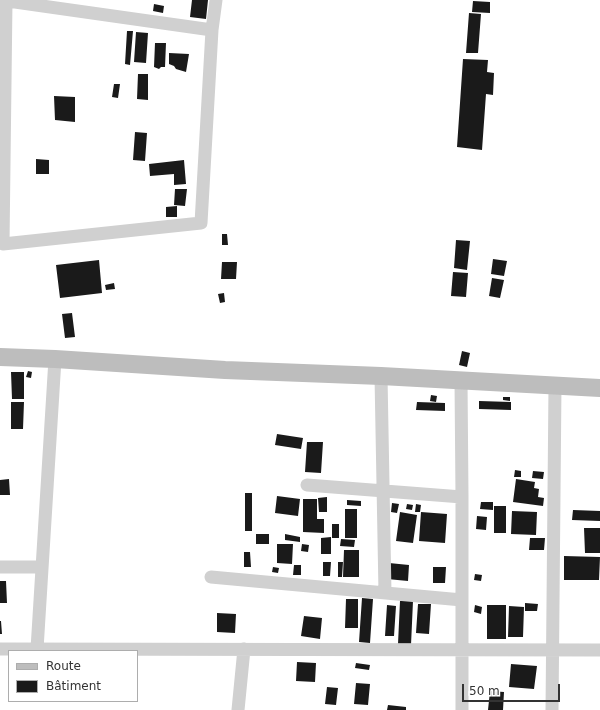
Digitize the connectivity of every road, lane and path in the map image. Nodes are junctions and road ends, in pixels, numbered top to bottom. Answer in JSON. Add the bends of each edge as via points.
{"nodes":[{"id":1,"x":3,"y":0,"type":"edge"},
{"id":2,"x":216,"y":0,"type":"edge"},
{"id":3,"x":212,"y":30,"type":"junction"},
{"id":4,"x":0,"y":357,"type":"edge"},
{"id":5,"x":55,"y":359,"type":"junction"},
{"id":6,"x":381,"y":376,"type":"junction"},
{"id":7,"x":461,"y":380,"type":"junction"},
{"id":8,"x":555,"y":385,"type":"junction"},
{"id":9,"x":600,"y":388,"type":"edge"},
{"id":10,"x":307,"y":485,"type":"dead end"},
{"id":11,"x":384,"y":491,"type":"junction"},
{"id":12,"x":462,"y":497,"type":"junction"},
{"id":13,"x":0,"y":567,"type":"edge"},
{"id":14,"x":42,"y":567,"type":"junction"},
{"id":15,"x":211,"y":577,"type":"dead end"},
{"id":16,"x":385,"y":593,"type":"junction"},
{"id":17,"x":462,"y":600,"type":"junction"},
{"id":18,"x":0,"y":649,"type":"edge"},
{"id":19,"x":37,"y":649,"type":"junction"},
{"id":20,"x":244,"y":649,"type":"junction"},
{"id":21,"x":462,"y":650,"type":"junction"},
{"id":22,"x":553,"y":650,"type":"junction"},
{"id":23,"x":600,"y":650,"type":"edge"},
{"id":24,"x":238,"y":710,"type":"edge"},
{"id":25,"x":462,"y":710,"type":"edge"},
{"id":26,"x":552,"y":710,"type":"edge"}],
"edges":[{"from":1,"to":3,"type":"street"},
{"from":1,"to":3,"type":"street","via":[[3,244],[201,223]]},
{"from":2,"to":3,"type":"street"},
{"from":4,"to":5,"type":"main road"},
{"from":5,"to":6,"type":"main road","via":[[225,370]]},
{"from":5,"to":14,"type":"street"},
{"from":6,"to":7,"type":"main road"},
{"from":6,"to":11,"type":"street"},
{"from":7,"to":8,"type":"main road"},
{"from":7,"to":12,"type":"street"},
{"from":8,"to":9,"type":"main road"},
{"from":8,"to":22,"type":"street"},
{"from":10,"to":11,"type":"street"},
{"from":11,"to":12,"type":"street"},
{"from":11,"to":16,"type":"street"},
{"from":12,"to":17,"type":"street"},
{"from":13,"to":14,"type":"street"},
{"from":14,"to":19,"type":"street"},
{"from":15,"to":16,"type":"street"},
{"from":16,"to":17,"type":"street"},
{"from":17,"to":21,"type":"street"},
{"from":18,"to":19,"type":"street"},
{"from":19,"to":20,"type":"street"},
{"from":20,"to":21,"type":"street"},
{"from":20,"to":24,"type":"street"},
{"from":21,"to":22,"type":"street"},
{"from":21,"to":25,"type":"street"},
{"from":22,"to":23,"type":"street"},
{"from":22,"to":26,"type":"street"}]}
